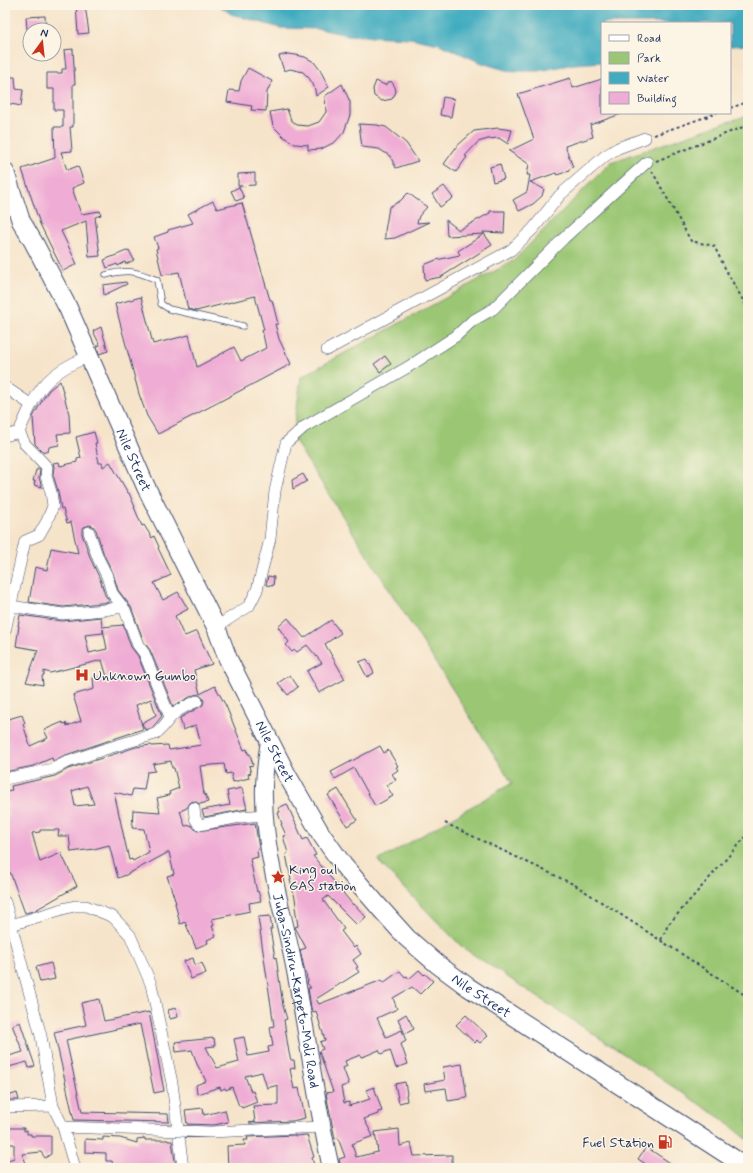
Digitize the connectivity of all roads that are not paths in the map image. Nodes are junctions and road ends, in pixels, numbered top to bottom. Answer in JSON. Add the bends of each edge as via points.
{"nodes":[{"id":1,"x":646,"y":138,"type":"road end"},
{"id":2,"x":647,"y":162,"type":"road end"},
{"id":3,"x":5,"y":172,"type":"edge"},
{"id":4,"x":106,"y":275,"type":"dead end"},
{"id":5,"x":243,"y":326,"type":"dead end"},
{"id":6,"x":327,"y":350,"type":"dead end"},
{"id":7,"x":88,"y":357,"type":"junction"},
{"id":8,"x":5,"y":387,"type":"edge"},
{"id":9,"x":30,"y":404,"type":"junction"},
{"id":10,"x":19,"y":432,"type":"junction"},
{"id":11,"x":5,"y":436,"type":"edge"},
{"id":12,"x":89,"y":532,"type":"dead end"},
{"id":13,"x":10,"y":606,"type":"junction"},
{"id":14,"x":123,"y":607,"type":"junction"},
{"id":15,"x":216,"y":627,"type":"junction"},
{"id":16,"x":5,"y":631,"type":"edge"},
{"id":17,"x":197,"y":701,"type":"dead end"},
{"id":18,"x":170,"y":717,"type":"junction"},
{"id":19,"x":269,"y":741,"type":"junction"},
{"id":20,"x":5,"y":779,"type":"edge"},
{"id":21,"x":194,"y":808,"type":"dead end"},
{"id":22,"x":264,"y":815,"type":"junction"},
{"id":23,"x":5,"y":902,"type":"edge"},
{"id":24,"x":11,"y":925,"type":"junction"},
{"id":25,"x":53,"y":1106,"type":"junction"},
{"id":26,"x":5,"y":1107,"type":"edge"},
{"id":27,"x":63,"y":1127,"type":"junction"},
{"id":28,"x":322,"y":1127,"type":"junction"},
{"id":29,"x":178,"y":1131,"type":"junction"},
{"id":30,"x":75,"y":1168,"type":"edge"},
{"id":31,"x":183,"y":1168,"type":"edge"},
{"id":32,"x":331,"y":1168,"type":"edge"},
{"id":33,"x":748,"y":1168,"type":"edge"}],
"edges":[{"from":1,"to":6,"type":"street","via":[[604,156],[560,195],[511,250]]},
{"from":2,"to":15,"type":"street","via":[[569,233],[493,309],[472,321],[456,336],[408,368],[304,427],[286,444],[275,491],[270,539],[257,590],[250,606]]},
{"from":3,"to":7,"type":"main road","name":"Nile Street","via":[[21,221],[68,308]]},
{"from":4,"to":5,"type":"lane","via":[[128,271],[140,273],[157,280],[161,304],[169,309]]},
{"from":7,"to":9,"type":"street","via":[[61,369],[44,384]]},
{"from":7,"to":15,"type":"main road","name":"Nile Street","via":[[146,487]]},
{"from":8,"to":9,"type":"street"},
{"from":9,"to":10,"type":"street"},
{"from":10,"to":11,"type":"street"},
{"from":10,"to":13,"type":"street","via":[[25,444],[46,467],[53,506],[39,535],[25,541]]},
{"from":12,"to":14,"type":"street","via":[[112,593]]},
{"from":13,"to":14,"type":"street","via":[[63,614]]},
{"from":13,"to":16,"type":"street"},
{"from":14,"to":18,"type":"street"},
{"from":15,"to":19,"type":"main road","name":"Nile Street","via":[[228,659]]},
{"from":17,"to":18,"type":"street"},
{"from":18,"to":20,"type":"street","via":[[155,734],[102,750],[53,769]]},
{"from":19,"to":22,"type":"main road","name":"Juba-Sindiru-Karpeto-Moli Road","via":[[264,782]]},
{"from":19,"to":33,"type":"main road","name":"Nile Street","via":[[321,834],[358,883],[407,938],[468,987]]},
{"from":21,"to":22,"type":"street","via":[[198,825]]},
{"from":22,"to":28,"type":"main road","name":"Juba-Sindiru-Karpeto-Moli Road","via":[[270,861],[295,970]]},
{"from":23,"to":24,"type":"street"},
{"from":24,"to":25,"type":"street","via":[[41,1036]]},
{"from":24,"to":29,"type":"street","via":[[80,906],[113,917],[130,935],[151,984],[172,1083]]},
{"from":25,"to":26,"type":"street"},
{"from":25,"to":27,"type":"street"},
{"from":27,"to":29,"type":"street"},
{"from":27,"to":30,"type":"street"},
{"from":28,"to":29,"type":"street"},
{"from":28,"to":32,"type":"main road","name":"Juba-Sindiru-Karpeto-Moli Road"},
{"from":29,"to":31,"type":"street"}]}
